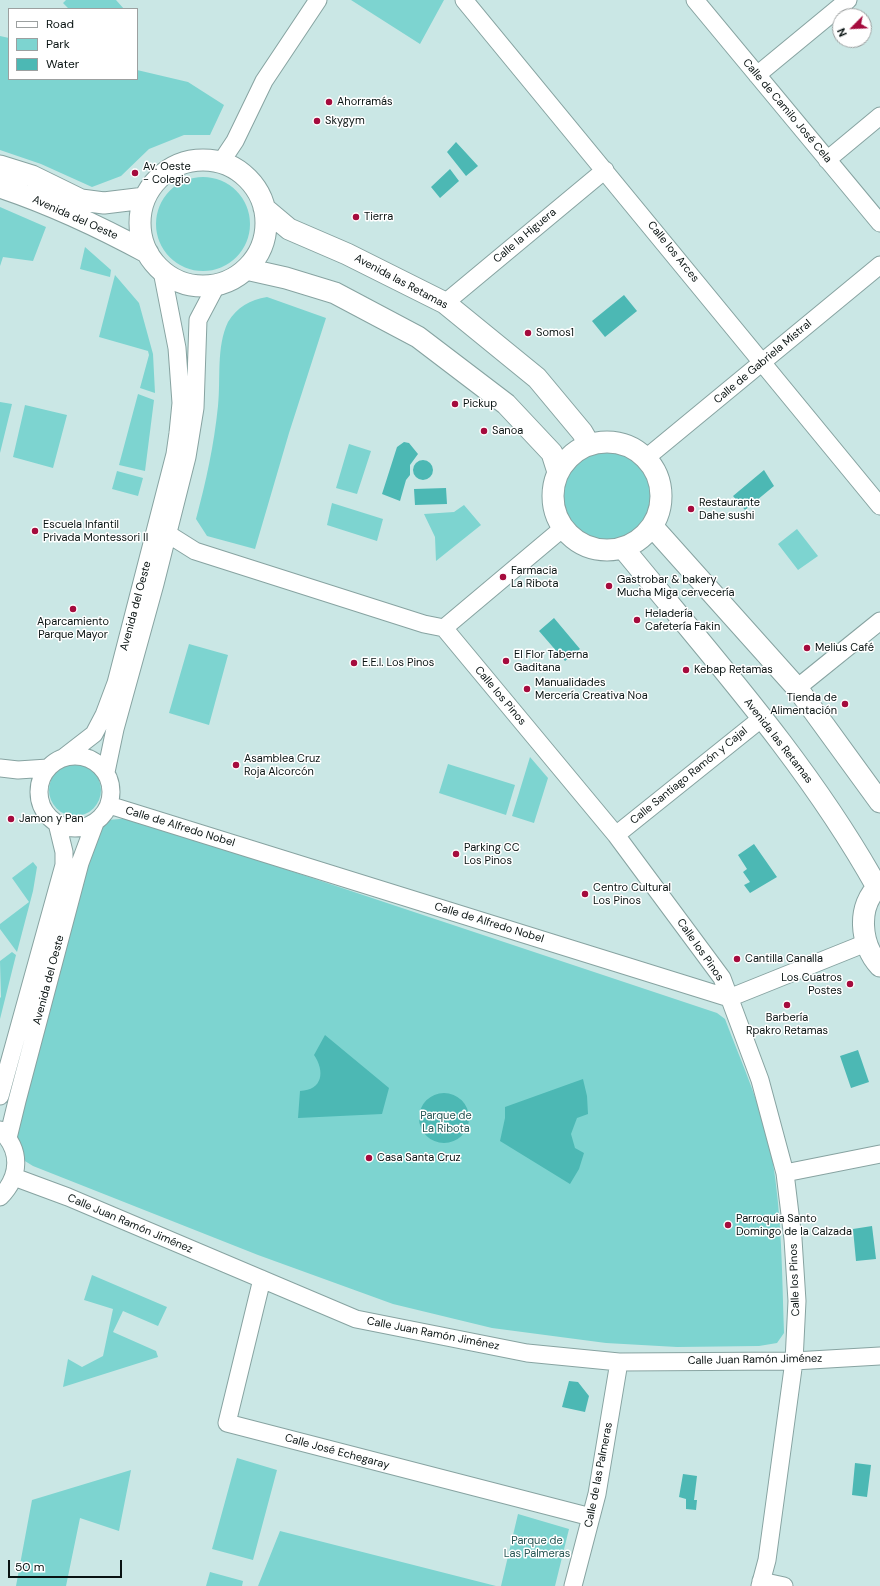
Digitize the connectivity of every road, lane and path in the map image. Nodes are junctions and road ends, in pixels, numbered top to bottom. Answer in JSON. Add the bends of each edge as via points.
{"nodes":[{"id":1,"x":318,"y":0,"type":"edge"},
{"id":2,"x":464,"y":0,"type":"edge"},
{"id":3,"x":695,"y":0,"type":"edge"},
{"id":4,"x":848,"y":0,"type":"edge"},
{"id":5,"x":757,"y":75,"type":"junction"},
{"id":6,"x":880,"y":116,"type":"edge"},
{"id":7,"x":827,"y":160,"type":"junction"},
{"id":8,"x":221,"y":162,"type":"junction"},
{"id":9,"x":0,"y":166,"type":"edge"},
{"id":10,"x":605,"y":170,"type":"junction"},
{"id":11,"x":0,"y":187,"type":"edge"},
{"id":12,"x":145,"y":198,"type":"junction"},
{"id":13,"x":264,"y":208,"type":"junction"},
{"id":14,"x":880,"y":223,"type":"edge"},
{"id":15,"x":148,"y":253,"type":"junction"},
{"id":16,"x":880,"y":264,"type":"edge"},
{"id":17,"x":246,"y":269,"type":"junction"},
{"id":18,"x":162,"y":271,"type":"junction"},
{"id":19,"x":217,"y":284,"type":"junction"},
{"id":20,"x":445,"y":303,"type":"junction"},
{"id":21,"x":764,"y":362,"type":"junction"},
{"id":22,"x":589,"y":444,"type":"junction"},
{"id":23,"x":646,"y":458,"type":"junction"},
{"id":24,"x":558,"y":472,"type":"junction"},
{"id":25,"x":880,"y":506,"type":"edge"},
{"id":26,"x":652,"y":526,"type":"junction"},
{"id":27,"x":563,"y":528,"type":"junction"},
{"id":28,"x":168,"y":534,"type":"junction"},
{"id":29,"x":623,"y":548,"type":"junction"},
{"id":30,"x":880,"y":621,"type":"edge"},
{"id":31,"x":444,"y":628,"type":"junction"},
{"id":32,"x":798,"y":688,"type":"junction"},
{"id":33,"x":762,"y":718,"type":"junction"},
{"id":34,"x":63,"y":758,"type":"junction"},
{"id":35,"x":0,"y":768,"type":"edge"},
{"id":36,"x":48,"y":768,"type":"junction"},
{"id":37,"x":106,"y":772,"type":"junction"},
{"id":38,"x":0,"y":773,"type":"edge"},
{"id":39,"x":39,"y":787,"type":"junction"},
{"id":40,"x":880,"y":802,"type":"edge"},
{"id":41,"x":109,"y":805,"type":"junction"},
{"id":42,"x":57,"y":823,"type":"junction"},
{"id":43,"x":95,"y":823,"type":"junction"},
{"id":44,"x":616,"y":835,"type":"junction"},
{"id":45,"x":879,"y":886,"type":"edge"},
{"id":46,"x":866,"y":943,"type":"junction"},
{"id":47,"x":880,"y":966,"type":"edge"},
{"id":48,"x":729,"y":998,"type":"junction"},
{"id":49,"x":0,"y":1096,"type":"edge"},
{"id":50,"x":4,"y":1134,"type":"edge"},
{"id":51,"x":880,"y":1154,"type":"edge"},
{"id":52,"x":785,"y":1173,"type":"junction"},
{"id":53,"x":14,"y":1177,"type":"junction"},
{"id":54,"x":0,"y":1197,"type":"edge"},
{"id":55,"x":262,"y":1279,"type":"junction"},
{"id":56,"x":880,"y":1356,"type":"edge"},
{"id":57,"x":794,"y":1361,"type":"junction"},
{"id":58,"x":619,"y":1362,"type":"junction"},
{"id":59,"x":591,"y":1517,"type":"junction"},
{"id":60,"x":761,"y":1583,"type":"edge"},
{"id":61,"x":573,"y":1586,"type":"edge"},
{"id":62,"x":784,"y":1586,"type":"edge"}],
"edges":[{"from":1,"to":8,"type":"street","via":[[264,81],[235,140]]},
{"from":2,"to":10,"type":"street","name":"Calle los Arces"},
{"from":3,"to":5,"type":"street","name":"Calle de Camilo José Cela"},
{"from":4,"to":5,"type":"street"},
{"from":5,"to":7,"type":"street","name":"Calle de Camilo José Cela"},
{"from":6,"to":7,"type":"street"},
{"from":7,"to":14,"type":"street","name":"Calle de Camilo José Cela"},
{"from":8,"to":12,"type":"street","via":[[203,159],[185,162],[168,170],[154,183]]},
{"from":8,"to":13,"type":"street","via":[[241,172],[256,188]]},
{"from":9,"to":12,"type":"street","name":"Avenida del Oeste","via":[[32,176],[81,200],[104,203]]},
{"from":10,"to":20,"type":"street","name":"Calle la Higuera"},
{"from":10,"to":21,"type":"street","name":"Calle los Arces"},
{"from":11,"to":15,"type":"street","name":"Avenida del Oeste","via":[[85,222]]},
{"from":12,"to":15,"type":"street","via":[[140,216],[141,235]]},
{"from":13,"to":17,"type":"street","via":[[264,241],[257,256]]},
{"from":13,"to":20,"type":"street","name":"Avenida las Retamas","via":[[288,229],[347,254]]},
{"from":15,"to":18,"type":"street"},
{"from":16,"to":21,"type":"street","name":"Calle de Gabriela Mistral"},
{"from":17,"to":19,"type":"street","via":[[228,281]]},
{"from":17,"to":24,"type":"street","via":[[335,293],[418,337],[506,404],[552,453]]},
{"from":18,"to":19,"type":"street","via":[[179,281],[198,286]]},
{"from":18,"to":34,"type":"street","name":"Avenida del Oeste","via":[[179,366],[181,403],[175,454],[116,683],[94,734]]},
{"from":19,"to":28,"type":"street","name":"Avenida del Oeste","via":[[198,320],[195,408],[187,458]]},
{"from":20,"to":22,"type":"street","name":"Avenida las Retamas","via":[[537,378]]},
{"from":21,"to":23,"type":"street","name":"Calle de Gabriela Mistral"},
{"from":21,"to":25,"type":"street","name":"Calle los Arces"},
{"from":22,"to":23,"type":"street","via":[[609,441],[629,446]]},
{"from":22,"to":24,"type":"street","via":[[571,455]]},
{"from":23,"to":26,"type":"street","via":[[656,473],[661,491],[660,509]]},
{"from":24,"to":27,"type":"street","via":[[553,501],[556,515]]},
{"from":26,"to":29,"type":"street","via":[[640,540]]},
{"from":26,"to":32,"type":"street"},
{"from":27,"to":29,"type":"street","via":[[572,538],[584,545],[596,549]]},
{"from":27,"to":31,"type":"street"},
{"from":28,"to":31,"type":"street","via":[[195,551],[424,624]]},
{"from":28,"to":37,"type":"street","name":"Avenida del Oeste"},
{"from":29,"to":33,"type":"street","name":"Avenida las Retamas"},
{"from":30,"to":32,"type":"street"},
{"from":31,"to":44,"type":"street","name":"Calle los Pinos"},
{"from":32,"to":40,"type":"street"},
{"from":33,"to":44,"type":"street","name":"Calle Santiago Ramón y Cajal"},
{"from":33,"to":45,"type":"street","name":"Avenida las Retamas","via":[[808,779]]},
{"from":34,"to":36,"type":"street"},
{"from":34,"to":37,"type":"street","via":[[72,755],[90,758]]},
{"from":35,"to":36,"type":"street"},
{"from":36,"to":39,"type":"street"},
{"from":37,"to":41,"type":"street","via":[[112,793]]},
{"from":38,"to":39,"type":"street"},
{"from":39,"to":42,"type":"street","via":[[39,798],[43,808]]},
{"from":41,"to":43,"type":"street"},
{"from":41,"to":48,"type":"street","name":"Calle de Alfredo Nobel"},
{"from":42,"to":43,"type":"street","via":[[76,828]]},
{"from":42,"to":49,"type":"street","name":"Avenida del Oeste","via":[[64,852],[64,865]]},
{"from":43,"to":50,"type":"street","name":"Avenida del Oeste","via":[[80,863]]},
{"from":44,"to":48,"type":"street","name":"Calle los Pinos","via":[[722,978]]},
{"from":45,"to":46,"type":"street","via":[[867,904],[863,924]]},
{"from":46,"to":47,"type":"street","via":[[873,959]]},
{"from":46,"to":48,"type":"street"},
{"from":48,"to":52,"type":"street","name":"Calle los Pinos","via":[[760,1080]]},
{"from":50,"to":53,"type":"street","via":[[15,1150],[17,1164]]},
{"from":51,"to":52,"type":"street"},
{"from":52,"to":57,"type":"street","name":"Calle los Pinos","via":[[797,1301]]},
{"from":53,"to":54,"type":"street"},
{"from":53,"to":55,"type":"street","name":"Calle Juan Ramón Jiménez","via":[[68,1197]]},
{"from":55,"to":58,"type":"street","name":"Calle Juan Ramón Jiménez","via":[[356,1319],[527,1352]]},
{"from":55,"to":59,"type":"street","name":"Calle José Echegaray","via":[[227,1423]]},
{"from":56,"to":57,"type":"street","name":"Calle Juan Ramón Jiménez"},
{"from":57,"to":58,"type":"street","name":"Calle Juan Ramón Jiménez"},
{"from":57,"to":60,"type":"street","name":"Calle los Pinos","via":[[767,1560]]},
{"from":58,"to":59,"type":"street","name":"Calle de las Palmeras"},
{"from":59,"to":61,"type":"street","name":"Calle de las Palmeras"},
{"from":60,"to":62,"type":"street"}]}
